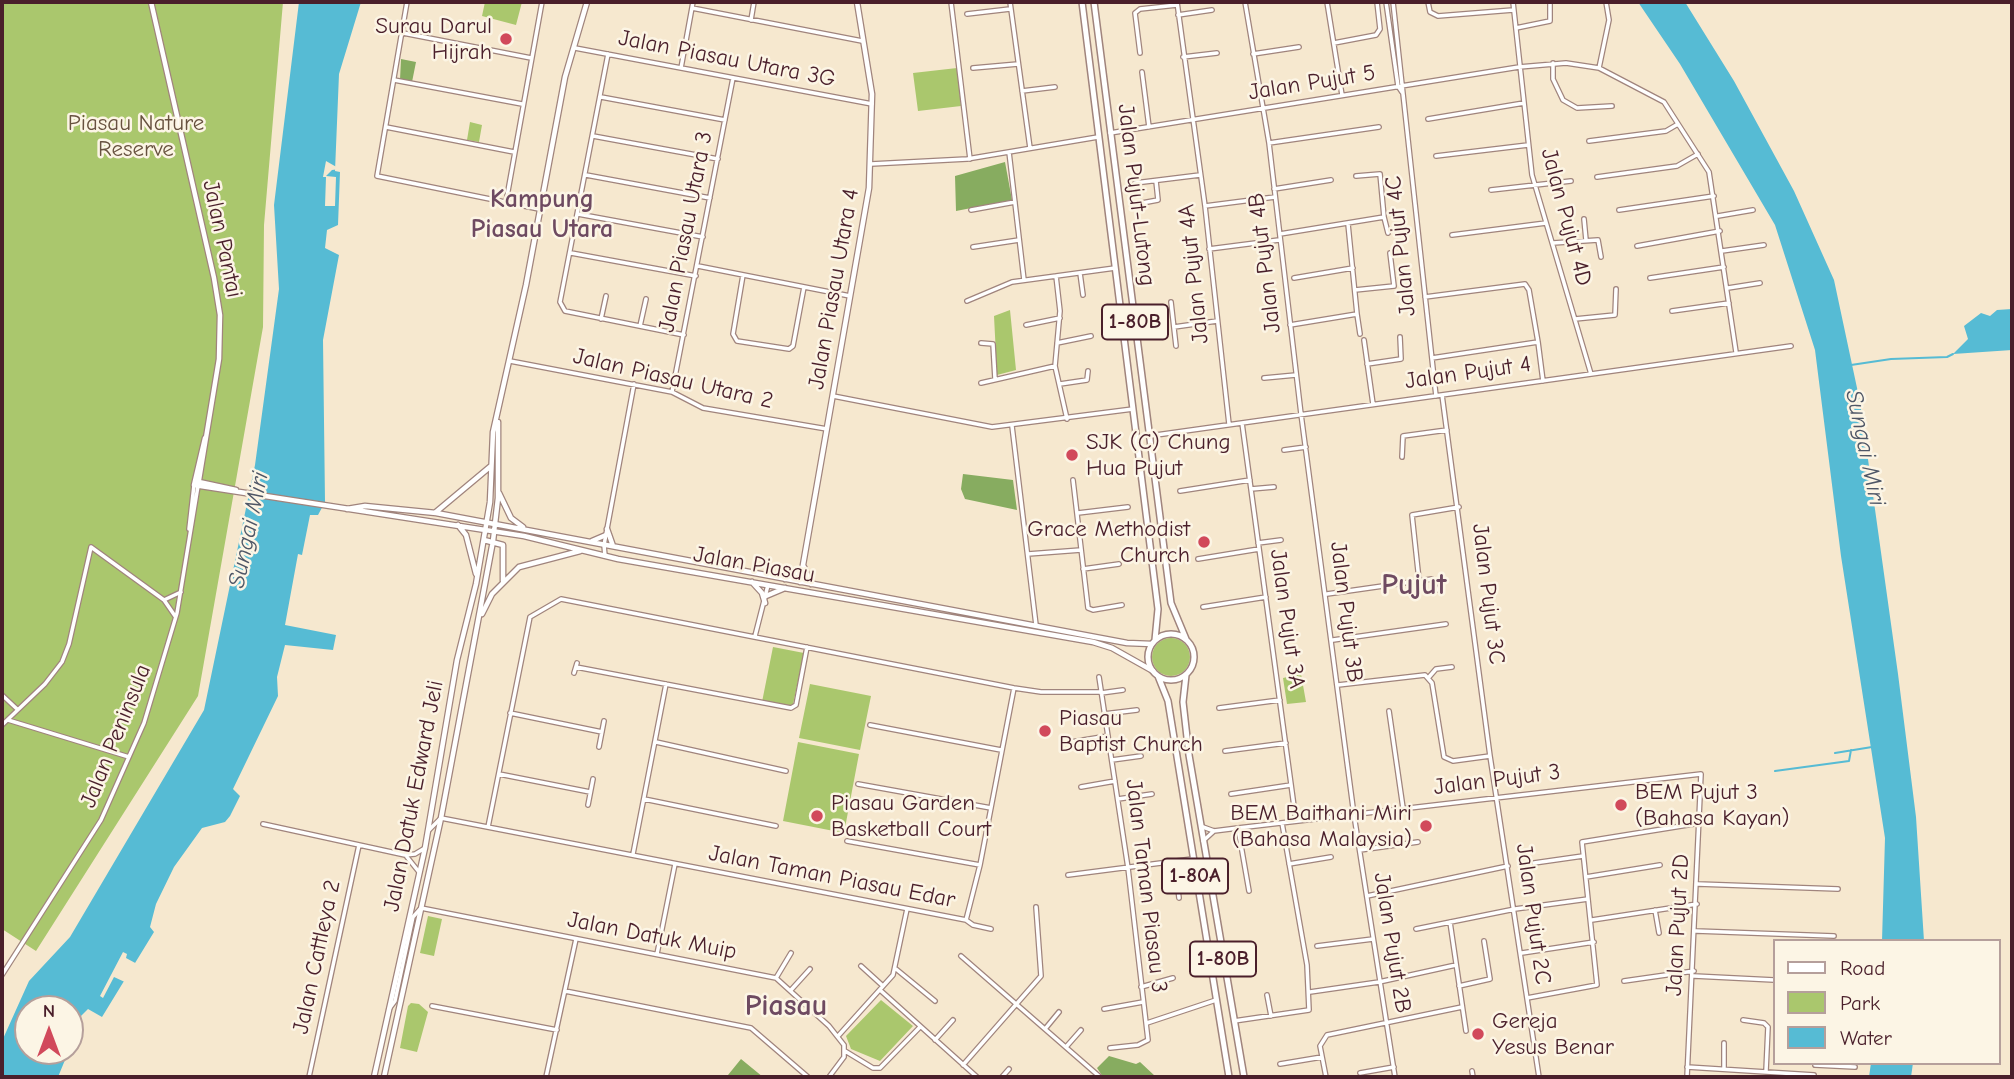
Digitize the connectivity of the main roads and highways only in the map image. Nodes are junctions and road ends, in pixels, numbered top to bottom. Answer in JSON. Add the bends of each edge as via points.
{"nodes":[{"id":1,"x":1082,"y":2,"type":"edge"},
{"id":2,"x":1094,"y":2,"type":"edge"},
{"id":3,"x":1186,"y":639,"type":"junction"},
{"id":4,"x":1154,"y":642,"type":"junction"},
{"id":5,"x":1186,"y":675,"type":"junction"},
{"id":6,"x":1158,"y":676,"type":"junction"},
{"id":7,"x":1229,"y":1077,"type":"edge"},
{"id":8,"x":1244,"y":1077,"type":"edge"}],
"edges":[{"from":1,"to":4,"type":"highway","name":"Jalan Pujut-Lutong","via":[[1158,608]]},
{"from":2,"to":3,"type":"highway","name":"Jalan Pujut-Lutong","number":"1-80B","via":[[1171,603]]},
{"from":3,"to":4,"type":"highway","via":[[1171,634]]},
{"from":3,"to":5,"type":"highway","via":[[1195,658]]},
{"from":4,"to":6,"type":"highway","via":[[1149,662]]},
{"from":5,"to":6,"type":"highway","via":[[1172,680]]},
{"from":5,"to":8,"type":"highway","number":"1-80B","via":[[1182,702]]},
{"from":6,"to":7,"type":"highway","number":"1-80A","via":[[1168,701]]}]}
